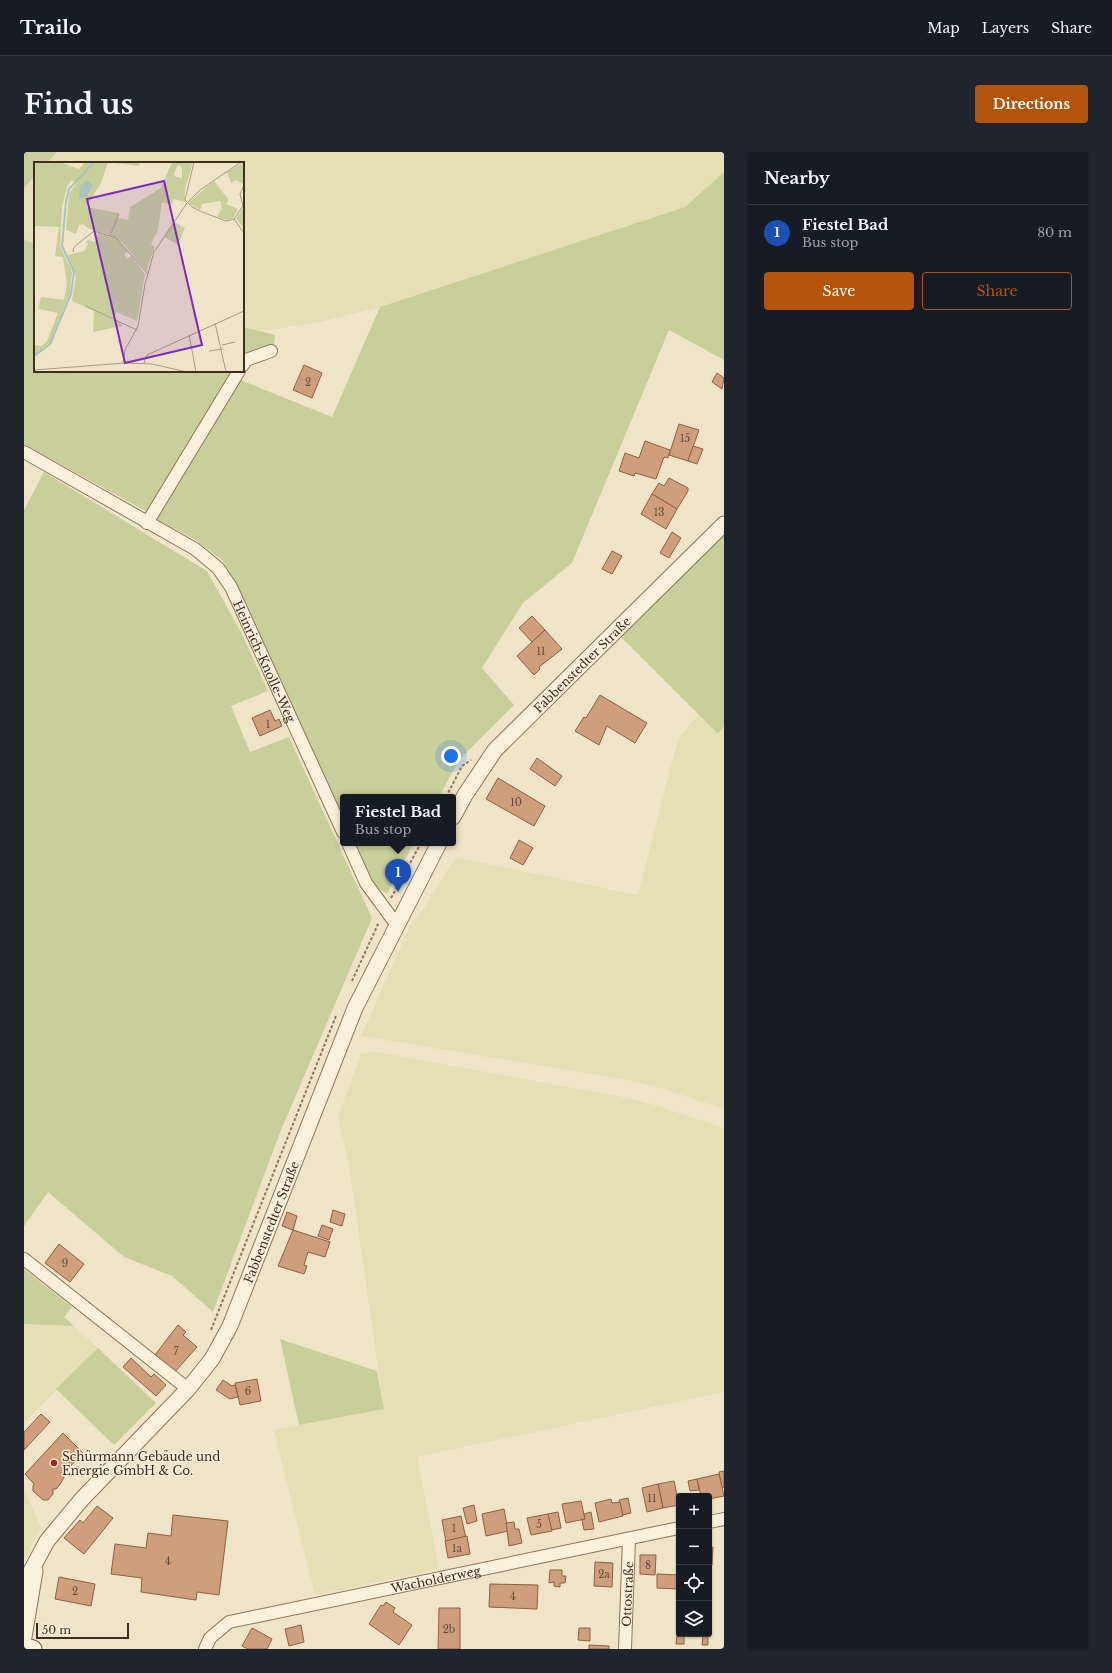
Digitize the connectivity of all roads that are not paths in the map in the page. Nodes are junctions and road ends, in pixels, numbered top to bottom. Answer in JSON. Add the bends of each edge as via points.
{"nodes":[{"id":1,"x":271,"y":351,"type":"dead end"},
{"id":2,"x":244,"y":363,"type":"edge"},
{"id":3,"x":238,"y":372,"type":"edge"},
{"id":4,"x":24,"y":452,"type":"edge"},
{"id":5,"x":148,"y":523,"type":"junction"},
{"id":6,"x":724,"y":524,"type":"edge"},
{"id":7,"x":456,"y":811,"type":"edge"},
{"id":8,"x":340,"y":825,"type":"edge"},
{"id":9,"x":349,"y":846,"type":"edge"},
{"id":10,"x":437,"y":846,"type":"edge"},
{"id":11,"x":396,"y":924,"type":"junction"},
{"id":12,"x":24,"y":1258,"type":"edge"},
{"id":13,"x":188,"y":1389,"type":"junction"},
{"id":14,"x":724,"y":1519,"type":"edge"},
{"id":15,"x":712,"y":1521,"type":"edge"},
{"id":16,"x":676,"y":1529,"type":"edge"},
{"id":17,"x":629,"y":1538,"type":"junction"},
{"id":18,"x":36,"y":1558,"type":"junction"},
{"id":19,"x":24,"y":1584,"type":"edge"},
{"id":20,"x":24,"y":1637,"type":"edge"},
{"id":21,"x":24,"y":1646,"type":"edge"},
{"id":22,"x":34,"y":1649,"type":"edge"},
{"id":23,"x":205,"y":1649,"type":"edge"},
{"id":24,"x":624,"y":1649,"type":"edge"}],
"edges":[{"from":1,"to":2,"type":"street","via":[[246,360]]},
{"from":3,"to":5,"type":"street"},
{"from":4,"to":5,"type":"street","name":"Heinrich-Knolle-Weg"},
{"from":5,"to":8,"type":"street","name":"Heinrich-Knolle-Weg","via":[[195,549],[218,568],[232,587]]},
{"from":6,"to":7,"type":"street","name":"Fabbenstedter Straße","via":[[495,750]]},
{"from":9,"to":11,"type":"street","via":[[366,883]]},
{"from":10,"to":11,"type":"street","name":"Fabbenstedter Straße"},
{"from":11,"to":13,"type":"street","name":"Fabbenstedter Straße","via":[[356,1008],[230,1326],[212,1359]]},
{"from":12,"to":13,"type":"street"},
{"from":13,"to":18,"type":"street","name":"Fabbenstedter Straße","via":[[82,1499]]},
{"from":14,"to":15,"type":"street"},
{"from":16,"to":17,"type":"street","name":"Wacholderweg"},
{"from":17,"to":23,"type":"street","name":"Wacholderweg","via":[[229,1622],[210,1638]]},
{"from":17,"to":24,"type":"street","name":"Ottostraße"},
{"from":18,"to":19,"type":"street","name":"Fabbenstedter Straße"},
{"from":18,"to":20,"type":"street","name":"Fabbenstedter Straße"},
{"from":21,"to":22,"type":"main road"}]}
